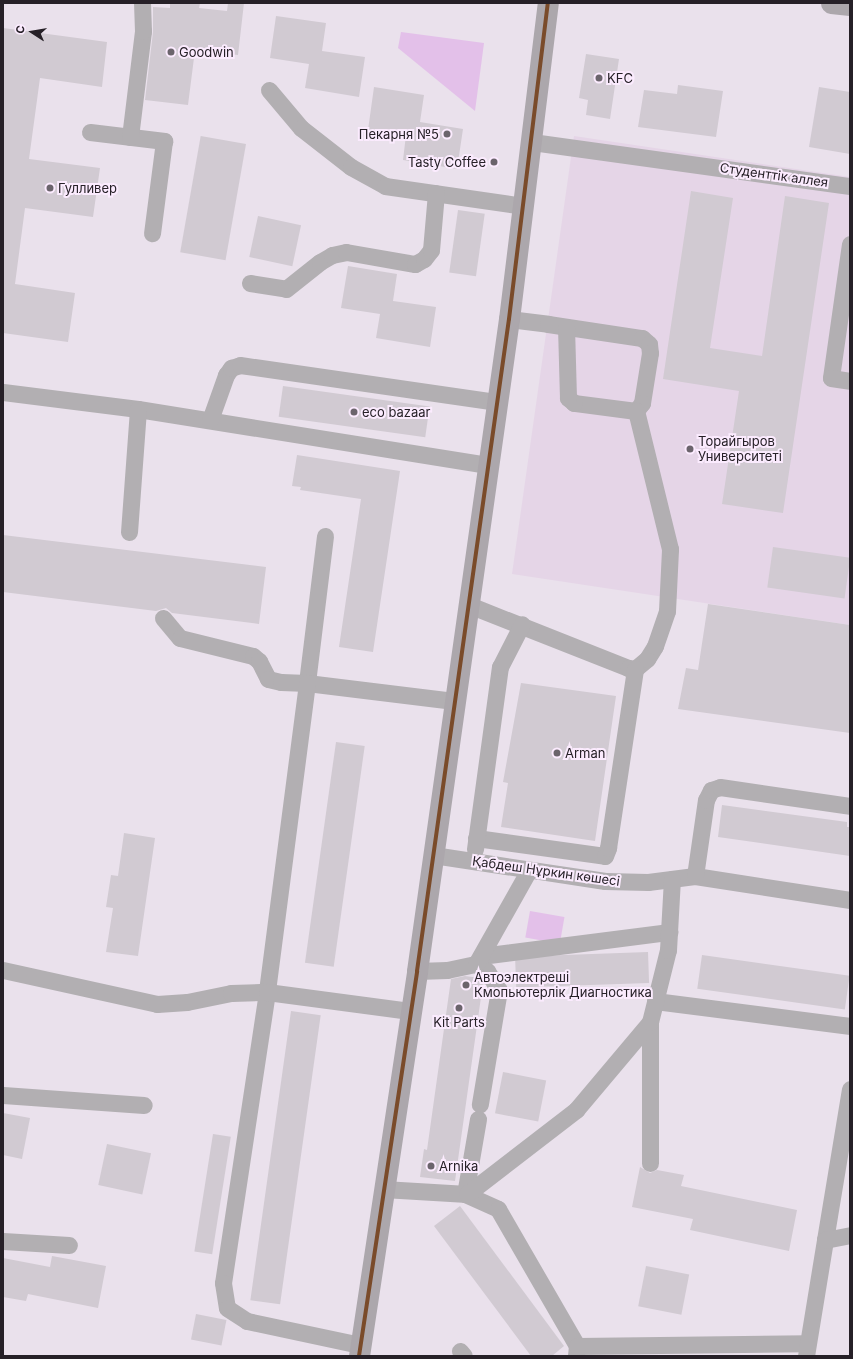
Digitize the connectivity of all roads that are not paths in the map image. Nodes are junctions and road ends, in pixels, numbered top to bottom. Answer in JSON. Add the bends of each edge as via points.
{"nodes":[{"id":1,"x":142,"y":3,"type":"edge"},
{"id":2,"x":548,"y":3,"type":"edge"},
{"id":3,"x":831,"y":3,"type":"edge"},
{"id":4,"x":850,"y":6,"type":"edge"},
{"id":5,"x":269,"y":90,"type":"dead end"},
{"id":6,"x":90,"y":132,"type":"dead end"},
{"id":7,"x":130,"y":137,"type":"junction"},
{"id":8,"x":532,"y":142,"type":"junction"},
{"id":9,"x":850,"y":186,"type":"edge"},
{"id":10,"x":436,"y":194,"type":"junction"},
{"id":11,"x":523,"y":206,"type":"junction"},
{"id":12,"x":152,"y":233,"type":"dead end"},
{"id":13,"x":850,"y":244,"type":"edge"},
{"id":14,"x":250,"y":283,"type":"dead end"},
{"id":15,"x":509,"y":319,"type":"junction"},
{"id":16,"x":566,"y":327,"type":"junction"},
{"id":17,"x":850,"y":381,"type":"edge"},
{"id":18,"x":3,"y":392,"type":"edge"},
{"id":19,"x":497,"y":402,"type":"junction"},
{"id":20,"x":138,"y":409,"type":"junction"},
{"id":21,"x":636,"y":411,"type":"junction"},
{"id":22,"x":210,"y":420,"type":"junction"},
{"id":23,"x":488,"y":465,"type":"junction"},
{"id":24,"x":129,"y":532,"type":"dead end"},
{"id":25,"x":325,"y":536,"type":"dead end"},
{"id":26,"x":469,"y":605,"type":"junction"},
{"id":27,"x":163,"y":618,"type":"dead end"},
{"id":28,"x":522,"y":624,"type":"junction"},
{"id":29,"x":635,"y":669,"type":"junction"},
{"id":30,"x":307,"y":683,"type":"junction"},
{"id":31,"x":454,"y":701,"type":"junction"},
{"id":32,"x":850,"y":806,"type":"edge"},
{"id":33,"x":476,"y":838,"type":"junction"},
{"id":34,"x":547,"y":849,"type":"junction"},
{"id":35,"x":433,"y":855,"type":"junction"},
{"id":36,"x":473,"y":861,"type":"junction"},
{"id":37,"x":536,"y":871,"type":"junction"},
{"id":38,"x":695,"y":876,"type":"junction"},
{"id":39,"x":672,"y":879,"type":"junction"},
{"id":40,"x":850,"y":900,"type":"edge"},
{"id":41,"x":669,"y":932,"type":"junction"},
{"id":42,"x":478,"y":960,"type":"junction"},
{"id":43,"x":3,"y":970,"type":"edge"},
{"id":44,"x":417,"y":971,"type":"junction"},
{"id":45,"x":267,"y":992,"type":"junction"},
{"id":46,"x":655,"y":1001,"type":"junction"},
{"id":47,"x":410,"y":1011,"type":"junction"},
{"id":48,"x":650,"y":1022,"type":"junction"},
{"id":49,"x":850,"y":1026,"type":"edge"},
{"id":50,"x":850,"y":1089,"type":"edge"},
{"id":51,"x":3,"y":1095,"type":"edge"},
{"id":52,"x":144,"y":1105,"type":"dead end"},
{"id":53,"x":650,"y":1164,"type":"dead end"},
{"id":54,"x":382,"y":1189,"type":"junction"},
{"id":55,"x":465,"y":1194,"type":"junction"},
{"id":56,"x":850,"y":1235,"type":"edge"},
{"id":57,"x":825,"y":1240,"type":"junction"},
{"id":58,"x":3,"y":1242,"type":"edge"},
{"id":59,"x":69,"y":1245,"type":"dead end"},
{"id":60,"x":360,"y":1350,"type":"edge"},
{"id":61,"x":806,"y":1350,"type":"edge"},
{"id":62,"x":577,"y":1351,"type":"edge"}],
"edges":[{"from":1,"to":7,"type":"street","via":[[143,31]]},
{"from":2,"to":8,"type":"main road"},
{"from":3,"to":4,"type":"main road"},
{"from":5,"to":10,"type":"street","via":[[301,128],[351,167],[385,186]]},
{"from":6,"to":7,"type":"street"},
{"from":7,"to":12,"type":"street","via":[[164,141]]},
{"from":8,"to":9,"type":"street","name":"Студенттік аллея"},
{"from":8,"to":11,"type":"main road"},
{"from":10,"to":11,"type":"street"},
{"from":10,"to":14,"type":"street","via":[[431,250],[424,259],[415,264],[346,252],[332,255],[320,262],[286,289]]},
{"from":11,"to":15,"type":"main road"},
{"from":13,"to":17,"type":"street","via":[[831,378]]},
{"from":15,"to":16,"type":"street"},
{"from":15,"to":19,"type":"main road"},
{"from":16,"to":21,"type":"street","via":[[568,398],[574,403]]},
{"from":16,"to":21,"type":"street","via":[[642,338],[649,344],[642,403]]},
{"from":18,"to":20,"type":"street"},
{"from":19,"to":22,"type":"street","via":[[240,365],[231,368],[226,375]]},
{"from":19,"to":23,"type":"main road"},
{"from":20,"to":22,"type":"street"},
{"from":20,"to":24,"type":"street"},
{"from":21,"to":29,"type":"street","via":[[670,549],[663,627],[655,646]]},
{"from":22,"to":23,"type":"street"},
{"from":23,"to":26,"type":"main road"},
{"from":25,"to":30,"type":"street"},
{"from":26,"to":28,"type":"street"},
{"from":26,"to":31,"type":"main road"},
{"from":27,"to":30,"type":"street","via":[[180,638],[253,656],[259,661],[268,679]]},
{"from":28,"to":29,"type":"street"},
{"from":28,"to":33,"type":"street","via":[[500,667]]},
{"from":29,"to":34,"type":"street","via":[[608,848],[604,856]]},
{"from":30,"to":31,"type":"street"},
{"from":30,"to":45,"type":"street"},
{"from":31,"to":35,"type":"main road"},
{"from":32,"to":38,"type":"street","via":[[720,787],[711,790],[706,800]]},
{"from":33,"to":34,"type":"street"},
{"from":33,"to":36,"type":"street"},
{"from":34,"to":37,"type":"street"},
{"from":35,"to":36,"type":"street","name":"Қабдеш Нұркин көшесі"},
{"from":35,"to":44,"type":"main road"},
{"from":36,"to":37,"type":"street","name":"Қабдеш Нұркин көшесі"},
{"from":37,"to":39,"type":"street","name":"Қабдеш Нұркин көшесі","via":[[627,882]]},
{"from":37,"to":42,"type":"street"},
{"from":38,"to":39,"type":"street","name":"Қабдеш Нұркин көшесі"},
{"from":38,"to":40,"type":"street","name":"Қабдеш Нұркин көшесі"},
{"from":39,"to":41,"type":"street"},
{"from":41,"to":42,"type":"street"},
{"from":41,"to":46,"type":"street","via":[[668,950]]},
{"from":42,"to":44,"type":"street","via":[[446,970]]},
{"from":42,"to":55,"type":"street","via":[[498,990]]},
{"from":43,"to":45,"type":"street","via":[[157,1004],[187,1002],[230,993]]},
{"from":44,"to":47,"type":"main road"},
{"from":45,"to":47,"type":"street"},
{"from":45,"to":60,"type":"street","via":[[223,1283],[227,1308],[247,1321]]},
{"from":46,"to":48,"type":"street"},
{"from":46,"to":49,"type":"street"},
{"from":47,"to":54,"type":"main road"},
{"from":48,"to":53,"type":"street"},
{"from":48,"to":55,"type":"street","via":[[576,1110]]},
{"from":50,"to":57,"type":"street"},
{"from":51,"to":52,"type":"street"},
{"from":54,"to":55,"type":"street"},
{"from":54,"to":60,"type":"main road"},
{"from":55,"to":62,"type":"street","via":[[498,1209]]},
{"from":56,"to":57,"type":"street"},
{"from":57,"to":61,"type":"street"},
{"from":58,"to":59,"type":"street"},
{"from":61,"to":62,"type":"street"}]}
